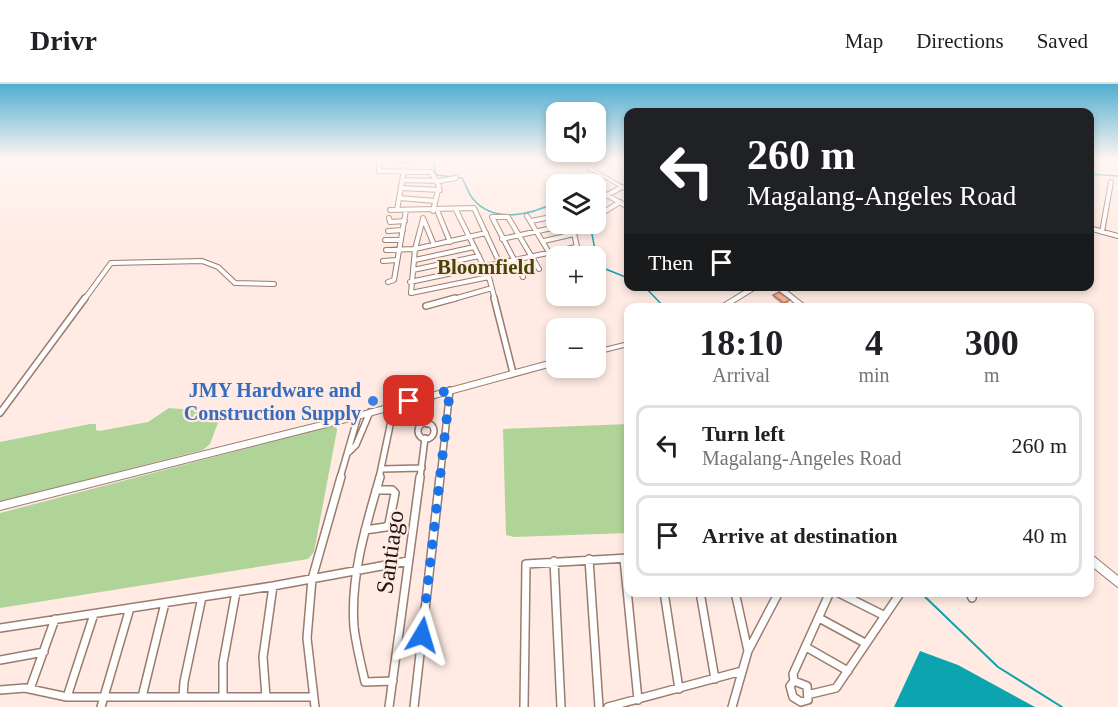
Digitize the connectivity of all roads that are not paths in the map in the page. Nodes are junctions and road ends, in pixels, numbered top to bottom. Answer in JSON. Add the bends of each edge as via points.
{"nodes":[{"id":1,"x":402,"y":188,"type":"edge"},
{"id":2,"x":403,"y":188,"type":"edge"},
{"id":3,"x":620,"y":188,"type":"edge"},
{"id":4,"x":1110,"y":188,"type":"edge"},
{"id":5,"x":440,"y":190,"type":"joint"},
{"id":6,"x":606,"y":195,"type":"joint"},
{"id":7,"x":400,"y":198,"type":"junction"},
{"id":8,"x":435,"y":201,"type":"junction"},
{"id":9,"x":620,"y":202,"type":"junction"},
{"id":10,"x":624,"y":204,"type":"edge"},
{"id":11,"x":390,"y":210,"type":"dead end"},
{"id":12,"x":397,"y":210,"type":"junction"},
{"id":13,"x":406,"y":210,"type":"junction"},
{"id":14,"x":423,"y":210,"type":"junction"},
{"id":15,"x":456,"y":210,"type":"junction"},
{"id":16,"x":435,"y":211,"type":"junction"},
{"id":17,"x":606,"y":211,"type":"edge"},
{"id":18,"x":527,"y":216,"type":"dead end"},
{"id":19,"x":389,"y":218,"type":"dead end"},
{"id":20,"x":546,"y":218,"type":"edge"},
{"id":21,"x":423,"y":219,"type":"junction"},
{"id":22,"x":405,"y":221,"type":"junction"},
{"id":23,"x":531,"y":221,"type":"junction"},
{"id":24,"x":546,"y":229,"type":"edge"},
{"id":25,"x":403,"y":230,"type":"junction"},
{"id":26,"x":1094,"y":230,"type":"edge"},
{"id":27,"x":388,"y":231,"type":"dead end"},
{"id":28,"x":537,"y":231,"type":"junction"},
{"id":29,"x":1102,"y":232,"type":"junction"},
{"id":30,"x":486,"y":233,"type":"junction"},
{"id":31,"x":574,"y":234,"type":"joint"},
{"id":32,"x":520,"y":235,"type":"junction"},
{"id":33,"x":1118,"y":236,"type":"edge"},
{"id":34,"x":470,"y":237,"type":"junction"},
{"id":35,"x":502,"y":239,"type":"junction"},
{"id":36,"x":385,"y":240,"type":"dead end"},
{"id":37,"x":400,"y":240,"type":"junction"},
{"id":38,"x":544,"y":241,"type":"junction"},
{"id":39,"x":450,"y":242,"type":"junction"},
{"id":40,"x":434,"y":245,"type":"junction"},
{"id":41,"x":547,"y":246,"type":"edge"},
{"id":42,"x":576,"y":246,"type":"edge"},
{"id":43,"x":474,"y":247,"type":"junction"},
{"id":44,"x":415,"y":249,"type":"junction"},
{"id":45,"x":386,"y":250,"type":"dead end"},
{"id":46,"x":399,"y":250,"type":"junction"},
{"id":47,"x":546,"y":253,"type":"edge"},
{"id":48,"x":479,"y":256,"type":"junction"},
{"id":49,"x":532,"y":256,"type":"junction"},
{"id":50,"x":397,"y":260,"type":"junction"},
{"id":51,"x":415,"y":260,"type":"junction"},
{"id":52,"x":383,"y":261,"type":"dead end"},
{"id":53,"x":514,"y":261,"type":"junction"},
{"id":54,"x":500,"y":264,"type":"junction"},
{"id":55,"x":483,"y":267,"type":"junction"},
{"id":56,"x":539,"y":268,"type":"dead end"},
{"id":57,"x":413,"y":270,"type":"junction"},
{"id":58,"x":387,"y":271,"type":"dead end"},
{"id":59,"x":395,"y":271,"type":"junction"},
{"id":60,"x":489,"y":277,"type":"junction"},
{"id":61,"x":523,"y":277,"type":"dead end"},
{"id":62,"x":388,"y":282,"type":"dead end"},
{"id":63,"x":410,"y":282,"type":"junction"},
{"id":64,"x":274,"y":284,"type":"dead end"},
{"id":65,"x":492,"y":288,"type":"junction"},
{"id":66,"x":749,"y":291,"type":"edge"},
{"id":67,"x":783,"y":291,"type":"edge"},
{"id":68,"x":728,"y":303,"type":"edge"},
{"id":69,"x":799,"y":303,"type":"edge"},
{"id":70,"x":426,"y":306,"type":"dead end"},
{"id":71,"x":624,"y":345,"type":"edge"},
{"id":72,"x":606,"y":350,"type":"edge"},
{"id":73,"x":546,"y":365,"type":"edge"},
{"id":74,"x":513,"y":373,"type":"junction"},
{"id":75,"x":450,"y":390,"type":"junction"},
{"id":76,"x":431,"y":395,"type":"junction"},
{"id":77,"x":398,"y":404,"type":"junction"},
{"id":78,"x":370,"y":412,"type":"junction"},
{"id":79,"x":0,"y":413,"type":"edge"},
{"id":80,"x":358,"y":416,"type":"junction"},
{"id":81,"x":427,"y":424,"type":"junction"},
{"id":82,"x":355,"y":427,"type":"junction"},
{"id":83,"x":364,"y":427,"type":"junction"},
{"id":84,"x":425,"y":438,"type":"junction"},
{"id":85,"x":349,"y":452,"type":"junction"},
{"id":86,"x":422,"y":468,"type":"junction"},
{"id":87,"x":382,"y":469,"type":"junction"},
{"id":88,"x":376,"y":490,"type":"junction"},
{"id":89,"x":0,"y":506,"type":"edge"},
{"id":90,"x":365,"y":530,"type":"junction"},
{"id":91,"x":624,"y":559,"type":"edge"},
{"id":92,"x":590,"y":560,"type":"junction"},
{"id":93,"x":408,"y":561,"type":"junction"},
{"id":94,"x":554,"y":561,"type":"junction"},
{"id":95,"x":1094,"y":562,"type":"edge"},
{"id":96,"x":357,"y":572,"type":"junction"},
{"id":97,"x":312,"y":579,"type":"junction"},
{"id":98,"x":1118,"y":582,"type":"edge"},
{"id":99,"x":273,"y":586,"type":"junction"},
{"id":100,"x":236,"y":592,"type":"junction"},
{"id":101,"x":202,"y":597,"type":"junction"},
{"id":102,"x":629,"y":597,"type":"edge"},
{"id":103,"x":665,"y":597,"type":"edge"},
{"id":104,"x":701,"y":597,"type":"edge"},
{"id":105,"x":736,"y":597,"type":"edge"},
{"id":106,"x":776,"y":597,"type":"edge"},
{"id":107,"x":828,"y":597,"type":"edge"},
{"id":108,"x":847,"y":597,"type":"edge"},
{"id":109,"x":898,"y":597,"type":"edge"},
{"id":110,"x":165,"y":603,"type":"junction"},
{"id":111,"x":130,"y":608,"type":"junction"},
{"id":112,"x":94,"y":614,"type":"junction"},
{"id":113,"x":885,"y":615,"type":"junction"},
{"id":114,"x":819,"y":618,"type":"junction"},
{"id":115,"x":55,"y":620,"type":"junction"},
{"id":116,"x":0,"y":628,"type":"edge"},
{"id":117,"x":866,"y":643,"type":"junction"},
{"id":118,"x":806,"y":647,"type":"junction"},
{"id":119,"x":748,"y":651,"type":"junction"},
{"id":120,"x":44,"y":652,"type":"junction"},
{"id":121,"x":0,"y":660,"type":"edge"},
{"id":122,"x":742,"y":671,"type":"junction"},
{"id":123,"x":848,"y":671,"type":"junction"},
{"id":124,"x":715,"y":679,"type":"junction"},
{"id":125,"x":393,"y":681,"type":"junction"},
{"id":126,"x":794,"y":681,"type":"junction"},
{"id":127,"x":30,"y":689,"type":"junction"},
{"id":128,"x":680,"y":689,"type":"junction"},
{"id":129,"x":0,"y":690,"type":"edge"},
{"id":130,"x":811,"y":694,"type":"junction"},
{"id":131,"x":67,"y":697,"type":"junction"},
{"id":132,"x":105,"y":697,"type":"junction"},
{"id":133,"x":142,"y":697,"type":"junction"},
{"id":134,"x":183,"y":697,"type":"junction"},
{"id":135,"x":223,"y":697,"type":"junction"},
{"id":136,"x":266,"y":697,"type":"junction"},
{"id":137,"x":313,"y":697,"type":"junction"},
{"id":138,"x":638,"y":700,"type":"junction"},
{"id":139,"x":793,"y":704,"type":"edge"},
{"id":140,"x":101,"y":707,"type":"edge"},
{"id":141,"x":315,"y":707,"type":"edge"},
{"id":142,"x":389,"y":707,"type":"edge"},
{"id":143,"x":414,"y":707,"type":"edge"},
{"id":144,"x":524,"y":707,"type":"edge"},
{"id":145,"x":561,"y":707,"type":"edge"},
{"id":146,"x":599,"y":707,"type":"edge"},
{"id":147,"x":608,"y":707,"type":"edge"},
{"id":148,"x":732,"y":707,"type":"edge"}],
"edges":[{"from":1,"to":7,"type":"street"},
{"from":2,"to":5,"type":"street"},
{"from":3,"to":6,"type":"street"},
{"from":4,"to":29,"type":"street"},
{"from":5,"to":8,"type":"street"},
{"from":6,"to":9,"type":"street"},
{"from":7,"to":8,"type":"street"},
{"from":7,"to":12,"type":"street"},
{"from":8,"to":16,"type":"street"},
{"from":9,"to":10,"type":"street"},
{"from":9,"to":17,"type":"street"},
{"from":11,"to":12,"type":"street"},
{"from":12,"to":13,"type":"street"},
{"from":13,"to":14,"type":"street"},
{"from":13,"to":22,"type":"street"},
{"from":14,"to":16,"type":"street"},
{"from":14,"to":21,"type":"street"},
{"from":15,"to":16,"type":"street"},
{"from":15,"to":30,"type":"street","via":[[474,208]]},
{"from":15,"to":34,"type":"street"},
{"from":16,"to":39,"type":"street"},
{"from":18,"to":23,"type":"street"},
{"from":19,"to":22,"type":"street","via":[[390,222]]},
{"from":20,"to":23,"type":"street"},
{"from":21,"to":40,"type":"street"},
{"from":21,"to":44,"type":"street"},
{"from":22,"to":25,"type":"street"},
{"from":23,"to":28,"type":"street"},
{"from":24,"to":28,"type":"street"},
{"from":25,"to":27,"type":"street"},
{"from":25,"to":37,"type":"street"},
{"from":26,"to":29,"type":"street"},
{"from":28,"to":32,"type":"street"},
{"from":28,"to":38,"type":"street"},
{"from":29,"to":33,"type":"street"},
{"from":30,"to":34,"type":"street"},
{"from":30,"to":54,"type":"street"},
{"from":31,"to":38,"type":"street"},
{"from":31,"to":42,"type":"street"},
{"from":32,"to":35,"type":"street"},
{"from":32,"to":35,"type":"street","via":[[508,217],[492,217]]},
{"from":32,"to":49,"type":"street"},
{"from":34,"to":39,"type":"street"},
{"from":34,"to":43,"type":"street"},
{"from":35,"to":53,"type":"street"},
{"from":36,"to":37,"type":"street"},
{"from":37,"to":46,"type":"street"},
{"from":38,"to":41,"type":"street"},
{"from":39,"to":40,"type":"street"},
{"from":40,"to":44,"type":"street"},
{"from":43,"to":48,"type":"street"},
{"from":43,"to":51,"type":"street"},
{"from":44,"to":46,"type":"street"},
{"from":44,"to":51,"type":"street"},
{"from":45,"to":46,"type":"street"},
{"from":46,"to":50,"type":"street"},
{"from":47,"to":49,"type":"street"},
{"from":48,"to":55,"type":"street"},
{"from":48,"to":57,"type":"street"},
{"from":49,"to":53,"type":"street"},
{"from":49,"to":56,"type":"street"},
{"from":50,"to":52,"type":"street"},
{"from":50,"to":59,"type":"street"},
{"from":51,"to":57,"type":"street"},
{"from":53,"to":54,"type":"street"},
{"from":53,"to":61,"type":"street"},
{"from":54,"to":55,"type":"street"},
{"from":55,"to":60,"type":"street"},
{"from":55,"to":63,"type":"street"},
{"from":57,"to":63,"type":"street"},
{"from":58,"to":59,"type":"street"},
{"from":59,"to":62,"type":"street","via":[[394,280]]},
{"from":60,"to":63,"type":"street","via":[[413,293]]},
{"from":60,"to":65,"type":"street"},
{"from":64,"to":79,"type":"street","via":[[235,283],[218,267],[202,261],[111,263]]},
{"from":65,"to":70,"type":"street"},
{"from":65,"to":74,"type":"street"},
{"from":66,"to":68,"type":"main road"},
{"from":67,"to":69,"type":"main road"},
{"from":71,"to":72,"type":"main road"},
{"from":73,"to":74,"type":"main road"},
{"from":74,"to":75,"type":"main road"},
{"from":75,"to":76,"type":"main road"},
{"from":75,"to":143,"type":"street"},
{"from":76,"to":77,"type":"main road"},
{"from":76,"to":81,"type":"street","name":"Santiago"},
{"from":77,"to":78,"type":"main road"},
{"from":77,"to":87,"type":"street"},
{"from":78,"to":80,"type":"main road"},
{"from":78,"to":83,"type":"street"},
{"from":80,"to":82,"type":"street"},
{"from":80,"to":89,"type":"main road"},
{"from":81,"to":84,"type":"street","name":"Santiago","via":[[434,427],[434,432]]},
{"from":81,"to":84,"type":"street","name":"Santiago","via":[[417,429]]},
{"from":82,"to":83,"type":"street"},
{"from":82,"to":85,"type":"street"},
{"from":83,"to":85,"type":"street"},
{"from":84,"to":86,"type":"street","name":"Santiago"},
{"from":85,"to":97,"type":"street"},
{"from":86,"to":87,"type":"street"},
{"from":86,"to":93,"type":"street","name":"Santiago"},
{"from":87,"to":88,"type":"street"},
{"from":88,"to":90,"type":"street"},
{"from":88,"to":90,"type":"street","via":[[395,493],[389,524]]},
{"from":90,"to":96,"type":"street"},
{"from":91,"to":92,"type":"street"},
{"from":92,"to":94,"type":"street"},
{"from":92,"to":146,"type":"street"},
{"from":93,"to":96,"type":"street"},
{"from":93,"to":125,"type":"street","name":"Santiago"},
{"from":94,"to":144,"type":"street","via":[[530,562],[524,567]]},
{"from":94,"to":145,"type":"street"},
{"from":95,"to":98,"type":"main road"},
{"from":96,"to":97,"type":"street"},
{"from":96,"to":125,"type":"street","via":[[354,627],[365,682]]},
{"from":97,"to":99,"type":"street"},
{"from":97,"to":137,"type":"street","via":[[307,638]]},
{"from":99,"to":100,"type":"street"},
{"from":99,"to":136,"type":"street","via":[[262,657]]},
{"from":100,"to":101,"type":"street"},
{"from":100,"to":135,"type":"street","via":[[223,663]]},
{"from":101,"to":110,"type":"street"},
{"from":101,"to":134,"type":"street"},
{"from":102,"to":138,"type":"street"},
{"from":103,"to":128,"type":"street"},
{"from":104,"to":124,"type":"street"},
{"from":105,"to":119,"type":"street"},
{"from":106,"to":119,"type":"street"},
{"from":107,"to":114,"type":"street"},
{"from":108,"to":113,"type":"street"},
{"from":109,"to":113,"type":"street"},
{"from":110,"to":111,"type":"street"},
{"from":110,"to":133,"type":"street"},
{"from":111,"to":112,"type":"street"},
{"from":111,"to":132,"type":"street"},
{"from":112,"to":115,"type":"street"},
{"from":112,"to":131,"type":"street"},
{"from":113,"to":117,"type":"street"},
{"from":114,"to":117,"type":"street"},
{"from":114,"to":118,"type":"street"},
{"from":115,"to":116,"type":"street"},
{"from":115,"to":120,"type":"street"},
{"from":117,"to":123,"type":"street"},
{"from":118,"to":123,"type":"street"},
{"from":118,"to":126,"type":"street","via":[[793,674]]},
{"from":119,"to":122,"type":"street"},
{"from":120,"to":121,"type":"street"},
{"from":120,"to":127,"type":"street"},
{"from":122,"to":124,"type":"street"},
{"from":122,"to":148,"type":"street"},
{"from":123,"to":130,"type":"street","via":[[836,688]]},
{"from":124,"to":128,"type":"street"},
{"from":125,"to":142,"type":"street","name":"Santiago"},
{"from":126,"to":130,"type":"street","via":[[801,681]]},
{"from":126,"to":139,"type":"street","via":[[790,686]]},
{"from":127,"to":129,"type":"street"},
{"from":127,"to":131,"type":"street"},
{"from":128,"to":138,"type":"street"},
{"from":130,"to":139,"type":"street","via":[[808,700]]},
{"from":131,"to":132,"type":"street"},
{"from":132,"to":133,"type":"street"},
{"from":132,"to":140,"type":"street"},
{"from":133,"to":134,"type":"street"},
{"from":134,"to":135,"type":"street"},
{"from":135,"to":136,"type":"street"},
{"from":136,"to":137,"type":"street"},
{"from":137,"to":141,"type":"street"},
{"from":138,"to":147,"type":"street"}]}
